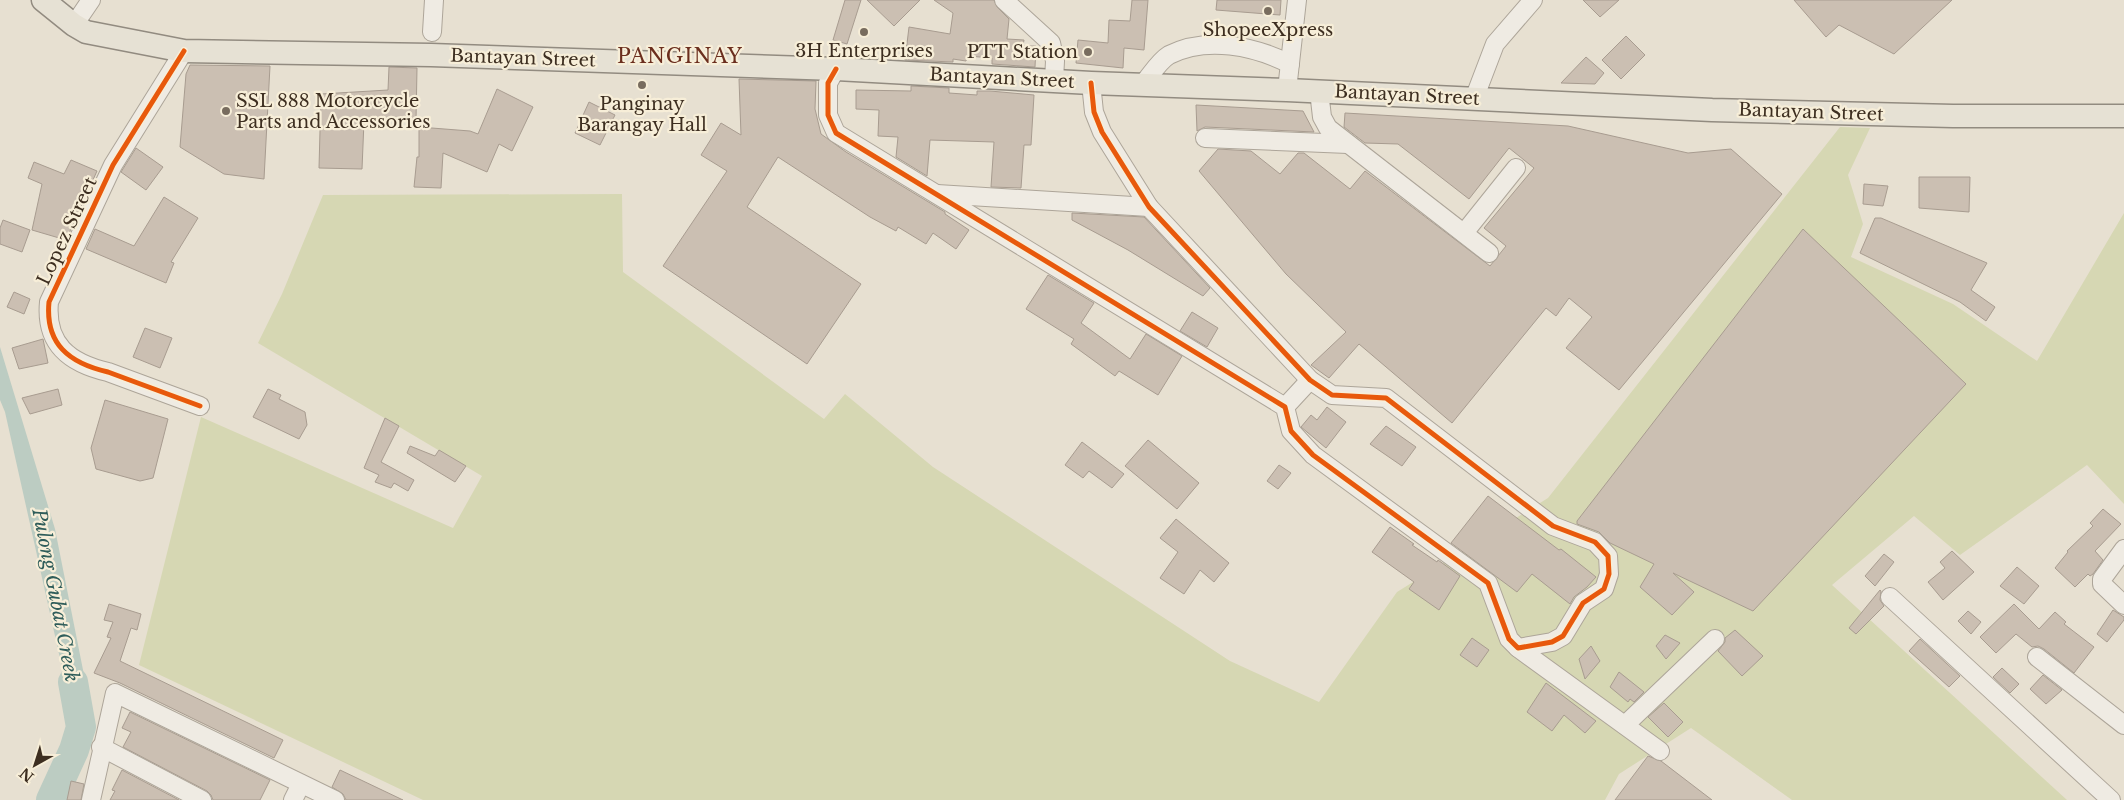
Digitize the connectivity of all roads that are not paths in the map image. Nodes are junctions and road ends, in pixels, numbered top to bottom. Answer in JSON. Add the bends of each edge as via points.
{"nodes":[{"id":1,"x":43,"y":0,"type":"edge"},
{"id":2,"x":91,"y":0,"type":"edge"},
{"id":3,"x":434,"y":0,"type":"edge"},
{"id":4,"x":1004,"y":0,"type":"edge"},
{"id":5,"x":1297,"y":0,"type":"edge"},
{"id":6,"x":1533,"y":0,"type":"edge"},
{"id":7,"x":74,"y":25,"type":"junction"},
{"id":8,"x":432,"y":45,"type":"junction"},
{"id":9,"x":184,"y":51,"type":"junction"},
{"id":10,"x":1290,"y":64,"type":"junction"},
{"id":11,"x":836,"y":69,"type":"junction"},
{"id":12,"x":1054,"y":80,"type":"junction"},
{"id":13,"x":1090,"y":83,"type":"junction"},
{"id":14,"x":1143,"y":84,"type":"junction"},
{"id":15,"x":1287,"y":90,"type":"junction"},
{"id":16,"x":1319,"y":91,"type":"junction"},
{"id":17,"x":1474,"y":99,"type":"junction"},
{"id":18,"x":2124,"y":116,"type":"edge"},
{"id":19,"x":1205,"y":138,"type":"dead end"},
{"id":20,"x":1348,"y":144,"type":"junction"},
{"id":21,"x":1516,"y":168,"type":"dead end"},
{"id":22,"x":934,"y":193,"type":"junction"},
{"id":23,"x":1149,"y":207,"type":"junction"},
{"id":24,"x":1464,"y":234,"type":"junction"},
{"id":25,"x":1488,"y":253,"type":"dead end"},
{"id":26,"x":1310,"y":380,"type":"junction"},
{"id":27,"x":200,"y":406,"type":"dead end"},
{"id":28,"x":1285,"y":407,"type":"junction"},
{"id":29,"x":2124,"y":549,"type":"edge"},
{"id":30,"x":1890,"y":598,"type":"dead end"},
{"id":31,"x":2124,"y":604,"type":"edge"},
{"id":32,"x":1715,"y":639,"type":"dead end"},
{"id":33,"x":1518,"y":648,"type":"junction"},
{"id":34,"x":2037,"y":657,"type":"dead end"},
{"id":35,"x":1625,"y":724,"type":"junction"},
{"id":36,"x":2124,"y":725,"type":"edge"},
{"id":37,"x":101,"y":747,"type":"junction"},
{"id":38,"x":1660,"y":751,"type":"dead end"},
{"id":39,"x":301,"y":784,"type":"junction"},
{"id":40,"x":90,"y":800,"type":"edge"},
{"id":41,"x":202,"y":800,"type":"edge"},
{"id":42,"x":293,"y":800,"type":"edge"},
{"id":43,"x":335,"y":800,"type":"edge"},
{"id":44,"x":2111,"y":800,"type":"edge"}],
"edges":[{"from":1,"to":7,"type":"main road","name":"Bantayan Street"},
{"from":2,"to":7,"type":"street"},
{"from":3,"to":8,"type":"street"},
{"from":4,"to":12,"type":"street","via":[[1051,43],[1055,61]]},
{"from":5,"to":10,"type":"street"},
{"from":6,"to":17,"type":"street","via":[[1495,44]]},
{"from":7,"to":9,"type":"main road","name":"Bantayan Street","via":[[86,32]]},
{"from":8,"to":9,"type":"main road","name":"Bantayan Street"},
{"from":8,"to":11,"type":"main road","name":"Bantayan Street"},
{"from":9,"to":27,"type":"street","name":"Lopez Street","via":[[113,165],[49,302],[47,319],[52,336],[76,361]]},
{"from":10,"to":14,"type":"street","via":[[1245,48],[1197,47],[1168,56]]},
{"from":10,"to":15,"type":"street"},
{"from":11,"to":12,"type":"main road","name":"Bantayan Street"},
{"from":11,"to":22,"type":"street","via":[[828,83],[828,116],[836,133]]},
{"from":12,"to":13,"type":"main road","name":"Bantayan Street"},
{"from":13,"to":14,"type":"main road","name":"Bantayan Street"},
{"from":13,"to":23,"type":"street","via":[[1094,112],[1102,132]]},
{"from":14,"to":15,"type":"main road","name":"Bantayan Street"},
{"from":15,"to":16,"type":"main road","name":"Bantayan Street"},
{"from":16,"to":17,"type":"main road","name":"Bantayan Street"},
{"from":16,"to":20,"type":"street","via":[[1322,116],[1328,128]]},
{"from":17,"to":18,"type":"main road","name":"Bantayan Street","via":[[1953,116]]},
{"from":19,"to":20,"type":"street"},
{"from":20,"to":24,"type":"street"},
{"from":21,"to":24,"type":"street"},
{"from":22,"to":23,"type":"street"},
{"from":22,"to":28,"type":"street"},
{"from":23,"to":26,"type":"street"},
{"from":24,"to":25,"type":"street"},
{"from":26,"to":28,"type":"street"},
{"from":26,"to":33,"type":"street","via":[[1332,394],[1386,398],[1553,526],[1595,542],[1608,556],[1609,574],[1604,589],[1583,603],[1563,636],[1552,642]]},
{"from":28,"to":33,"type":"street","via":[[1291,430],[1313,456],[1488,584],[1509,639]]},
{"from":29,"to":31,"type":"street","via":[[2102,579],[2102,584]]},
{"from":30,"to":44,"type":"street"},
{"from":32,"to":35,"type":"street"},
{"from":33,"to":35,"type":"street"},
{"from":34,"to":36,"type":"street"},
{"from":35,"to":38,"type":"street"},
{"from":37,"to":39,"type":"street","via":[[115,693]]},
{"from":37,"to":40,"type":"street"},
{"from":37,"to":41,"type":"street"},
{"from":39,"to":42,"type":"street"},
{"from":39,"to":43,"type":"street"}]}
